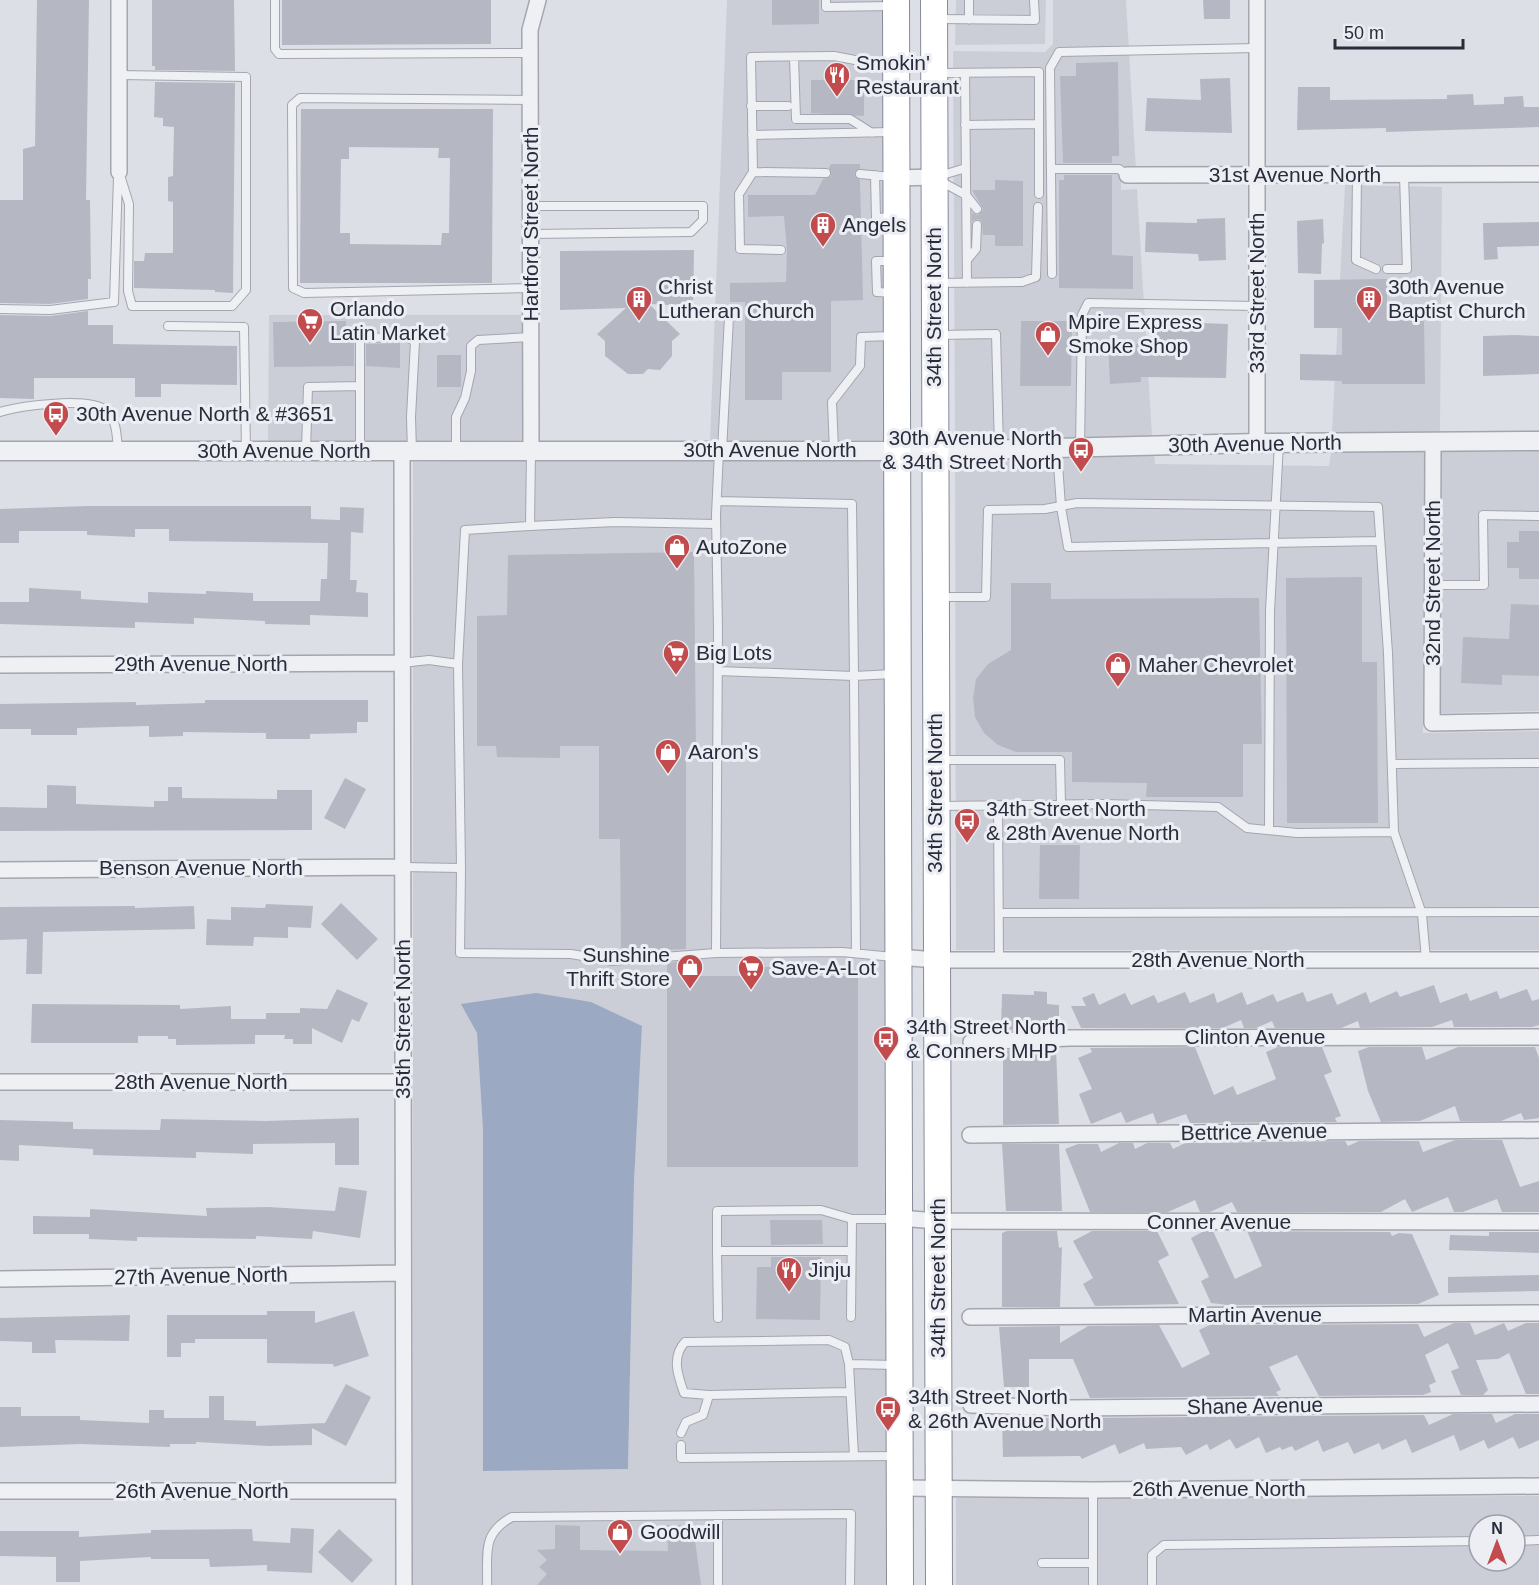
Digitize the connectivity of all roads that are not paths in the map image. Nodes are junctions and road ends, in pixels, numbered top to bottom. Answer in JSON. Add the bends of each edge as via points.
{"nodes":[{"id":1,"x":119,"y":0,"type":"edge"},
{"id":2,"x":275,"y":0,"type":"edge"},
{"id":3,"x":538,"y":0,"type":"edge"},
{"id":4,"x":826,"y":0,"type":"edge"},
{"id":5,"x":969,"y":0,"type":"edge"},
{"id":6,"x":1034,"y":0,"type":"edge"},
{"id":7,"x":1257,"y":0,"type":"edge"},
{"id":8,"x":896,"y":3,"type":"edge"},
{"id":9,"x":934,"y":10,"type":"edge"},
{"id":10,"x":969,"y":20,"type":"junction"},
{"id":11,"x":1257,"y":48,"type":"junction"},
{"id":12,"x":530,"y":53,"type":"junction"},
{"id":13,"x":794,"y":57,"type":"junction"},
{"id":14,"x":896,"y":67,"type":"junction"},
{"id":15,"x":934,"y":73,"type":"junction"},
{"id":16,"x":965,"y":73,"type":"junction"},
{"id":17,"x":119,"y":75,"type":"junction"},
{"id":18,"x":530,"y":100,"type":"junction"},
{"id":19,"x":751,"y":106,"type":"junction"},
{"id":20,"x":788,"y":106,"type":"dead end"},
{"id":21,"x":1039,"y":124,"type":"junction"},
{"id":22,"x":965,"y":125,"type":"junction"},
{"id":23,"x":884,"y":133,"type":"junction"},
{"id":24,"x":752,"y":135,"type":"junction"},
{"id":25,"x":966,"y":168,"type":"junction"},
{"id":26,"x":1052,"y":169,"type":"junction"},
{"id":27,"x":119,"y":172,"type":"junction"},
{"id":28,"x":753,"y":172,"type":"junction"},
{"id":29,"x":826,"y":173,"type":"dead end"},
{"id":30,"x":860,"y":174,"type":"dead end"},
{"id":31,"x":1539,"y":174,"type":"edge"},
{"id":32,"x":1127,"y":175,"type":"joint"},
{"id":33,"x":1404,"y":175,"type":"junction"},
{"id":34,"x":886,"y":176,"type":"junction"},
{"id":35,"x":1257,"y":176,"type":"junction"},
{"id":36,"x":1357,"y":176,"type":"junction"},
{"id":37,"x":934,"y":177,"type":"junction"},
{"id":38,"x":1039,"y":194,"type":"dead end"},
{"id":39,"x":966,"y":195,"type":"junction"},
{"id":40,"x":531,"y":206,"type":"junction"},
{"id":41,"x":1038,"y":207,"type":"dead end"},
{"id":42,"x":977,"y":209,"type":"dead end"},
{"id":43,"x":977,"y":225,"type":"dead end"},
{"id":44,"x":531,"y":234,"type":"junction"},
{"id":45,"x":781,"y":250,"type":"dead end"},
{"id":46,"x":967,"y":260,"type":"junction"},
{"id":47,"x":1376,"y":270,"type":"dead end"},
{"id":48,"x":1387,"y":270,"type":"dead end"},
{"id":49,"x":1052,"y":274,"type":"dead end"},
{"id":50,"x":934,"y":282,"type":"junction"},
{"id":51,"x":967,"y":283,"type":"junction"},
{"id":52,"x":531,"y":288,"type":"junction"},
{"id":53,"x":1257,"y":306,"type":"junction"},
{"id":54,"x":0,"y":309,"type":"edge"},
{"id":55,"x":729,"y":317,"type":"dead end"},
{"id":56,"x":168,"y":326,"type":"dead end"},
{"id":57,"x":896,"y":335,"type":"junction"},
{"id":58,"x":934,"y":335,"type":"junction"},
{"id":59,"x":531,"y":337,"type":"junction"},
{"id":60,"x":360,"y":386,"type":"junction"},
{"id":61,"x":0,"y":412,"type":"edge"},
{"id":62,"x":1539,"y":441,"type":"edge"},
{"id":63,"x":1433,"y":442,"type":"junction"},
{"id":64,"x":1257,"y":443,"type":"junction"},
{"id":65,"x":1279,"y":443,"type":"junction"},
{"id":66,"x":1080,"y":447,"type":"junction"},
{"id":67,"x":1057,"y":448,"type":"junction"},
{"id":68,"x":999,"y":449,"type":"junction"},
{"id":69,"x":531,"y":450,"type":"junction"},
{"id":70,"x":834,"y":450,"type":"junction"},
{"id":71,"x":897,"y":450,"type":"junction"},
{"id":72,"x":0,"y":451,"type":"edge"},
{"id":73,"x":118,"y":451,"type":"junction"},
{"id":74,"x":246,"y":451,"type":"junction"},
{"id":75,"x":456,"y":451,"type":"junction"},
{"id":76,"x":721,"y":451,"type":"junction"},
{"id":77,"x":934,"y":451,"type":"junction"},
{"id":78,"x":306,"y":452,"type":"junction"},
{"id":79,"x":360,"y":452,"type":"junction"},
{"id":80,"x":407,"y":452,"type":"junction"},
{"id":81,"x":717,"y":501,"type":"junction"},
{"id":82,"x":1276,"y":504,"type":"junction"},
{"id":83,"x":1061,"y":507,"type":"junction"},
{"id":84,"x":1539,"y":516,"type":"edge"},
{"id":85,"x":716,"y":524,"type":"junction"},
{"id":86,"x":530,"y":526,"type":"junction"},
{"id":87,"x":1380,"y":542,"type":"junction"},
{"id":88,"x":1275,"y":544,"type":"junction"},
{"id":89,"x":1432,"y":585,"type":"junction"},
{"id":90,"x":935,"y":597,"type":"junction"},
{"id":91,"x":402,"y":663,"type":"junction"},
{"id":92,"x":458,"y":664,"type":"junction"},
{"id":93,"x":0,"y":665,"type":"edge"},
{"id":94,"x":718,"y":672,"type":"junction"},
{"id":95,"x":897,"y":674,"type":"junction"},
{"id":96,"x":854,"y":676,"type":"junction"},
{"id":97,"x":1539,"y":722,"type":"edge"},
{"id":98,"x":935,"y":759,"type":"junction"},
{"id":99,"x":1539,"y":763,"type":"edge"},
{"id":100,"x":1392,"y":764,"type":"junction"},
{"id":101,"x":1061,"y":805,"type":"junction"},
{"id":102,"x":936,"y":806,"type":"junction"},
{"id":103,"x":998,"y":806,"type":"junction"},
{"id":104,"x":1269,"y":830,"type":"junction"},
{"id":105,"x":1394,"y":832,"type":"junction"},
{"id":106,"x":402,"y":867,"type":"junction"},
{"id":107,"x":461,"y":868,"type":"junction"},
{"id":108,"x":0,"y":870,"type":"edge"},
{"id":109,"x":1539,"y":912,"type":"edge"},
{"id":110,"x":999,"y":913,"type":"junction"},
{"id":111,"x":1422,"y":914,"type":"junction"},
{"id":112,"x":716,"y":953,"type":"junction"},
{"id":113,"x":856,"y":953,"type":"junction"},
{"id":114,"x":898,"y":957,"type":"junction"},
{"id":115,"x":936,"y":960,"type":"junction"},
{"id":116,"x":999,"y":960,"type":"junction"},
{"id":117,"x":1426,"y":960,"type":"junction"},
{"id":118,"x":1539,"y":960,"type":"edge"},
{"id":119,"x":1539,"y":1036,"type":"edge"},
{"id":120,"x":971,"y":1042,"type":"dead end"},
{"id":121,"x":0,"y":1082,"type":"edge"},
{"id":122,"x":403,"y":1082,"type":"junction"},
{"id":123,"x":1539,"y":1130,"type":"edge"},
{"id":124,"x":970,"y":1134,"type":"dead end"},
{"id":125,"x":899,"y":1218,"type":"junction"},
{"id":126,"x":852,"y":1219,"type":"junction"},
{"id":127,"x":937,"y":1221,"type":"junction"},
{"id":128,"x":1539,"y":1222,"type":"edge"},
{"id":129,"x":717,"y":1251,"type":"junction"},
{"id":130,"x":851,"y":1251,"type":"junction"},
{"id":131,"x":403,"y":1273,"type":"junction"},
{"id":132,"x":0,"y":1279,"type":"edge"},
{"id":133,"x":1539,"y":1313,"type":"edge"},
{"id":134,"x":851,"y":1317,"type":"dead end"},
{"id":135,"x":970,"y":1317,"type":"dead end"},
{"id":136,"x":718,"y":1318,"type":"dead end"},
{"id":137,"x":849,"y":1364,"type":"junction"},
{"id":138,"x":900,"y":1366,"type":"junction"},
{"id":139,"x":850,"y":1392,"type":"junction"},
{"id":140,"x":709,"y":1395,"type":"junction"},
{"id":141,"x":1539,"y":1404,"type":"edge"},
{"id":142,"x":971,"y":1405,"type":"dead end"},
{"id":143,"x":681,"y":1433,"type":"dead end"},
{"id":144,"x":681,"y":1445,"type":"dead end"},
{"id":145,"x":854,"y":1456,"type":"junction"},
{"id":146,"x":899,"y":1456,"type":"junction"},
{"id":147,"x":1539,"y":1486,"type":"edge"},
{"id":148,"x":899,"y":1488,"type":"junction"},
{"id":149,"x":939,"y":1489,"type":"junction"},
{"id":150,"x":1093,"y":1490,"type":"junction"},
{"id":151,"x":0,"y":1491,"type":"edge"},
{"id":152,"x":403,"y":1491,"type":"junction"},
{"id":153,"x":718,"y":1515,"type":"junction"},
{"id":154,"x":1467,"y":1541,"type":"edge"},
{"id":155,"x":1042,"y":1563,"type":"dead end"},
{"id":156,"x":1093,"y":1563,"type":"junction"},
{"id":157,"x":404,"y":1585,"type":"edge"},
{"id":158,"x":487,"y":1585,"type":"edge"},
{"id":159,"x":718,"y":1585,"type":"edge"},
{"id":160,"x":850,"y":1585,"type":"edge"},
{"id":161,"x":900,"y":1585,"type":"edge"},
{"id":162,"x":939,"y":1585,"type":"edge"},
{"id":163,"x":1093,"y":1585,"type":"edge"},
{"id":164,"x":1152,"y":1585,"type":"edge"}],
"edges":[{"from":1,"to":17,"type":"street"},
{"from":2,"to":12,"type":"lane","via":[[275,50],[279,54]]},
{"from":3,"to":12,"type":"street","name":"Hartford Street North","via":[[530,30]]},
{"from":4,"to":8,"type":"lane","via":[[826,8]]},
{"from":5,"to":10,"type":"lane"},
{"from":6,"to":10,"type":"lane","via":[[1035,20]]},
{"from":7,"to":11,"type":"street","name":"33rd Street North"},
{"from":8,"to":14,"type":"highway","name":"34th Street North"},
{"from":9,"to":10,"type":"lane"},
{"from":9,"to":15,"type":"highway","name":"34th Street North"},
{"from":11,"to":26,"type":"lane","via":[[1059,52],[1050,68]]},
{"from":11,"to":35,"type":"street","name":"33rd Street North"},
{"from":12,"to":18,"type":"street","name":"Hartford Street North"},
{"from":13,"to":14,"type":"lane","via":[[834,56]]},
{"from":13,"to":19,"type":"lane","via":[[751,57]]},
{"from":13,"to":23,"type":"lane","via":[[796,119],[850,119]]},
{"from":14,"to":23,"type":"highway","name":"34th Street North"},
{"from":15,"to":16,"type":"lane"},
{"from":15,"to":37,"type":"highway","name":"34th Street North"},
{"from":16,"to":21,"type":"lane","via":[[1039,72]]},
{"from":16,"to":22,"type":"lane"},
{"from":17,"to":27,"type":"street"},
{"from":17,"to":27,"type":"lane","via":[[246,77],[246,290],[232,306],[132,306],[128,291],[129,204]]},
{"from":18,"to":40,"type":"street","name":"Hartford Street North"},
{"from":18,"to":52,"type":"lane","via":[[300,98],[292,105],[292,129],[293,288],[304,293]]},
{"from":19,"to":20,"type":"lane"},
{"from":19,"to":24,"type":"lane"},
{"from":21,"to":22,"type":"lane"},
{"from":21,"to":38,"type":"lane"},
{"from":22,"to":25,"type":"lane"},
{"from":23,"to":24,"type":"lane"},
{"from":23,"to":34,"type":"highway","name":"34th Street North"},
{"from":24,"to":28,"type":"lane"},
{"from":25,"to":37,"type":"lane"},
{"from":25,"to":39,"type":"lane"},
{"from":26,"to":32,"type":"lane","name":"31st Avenue North","via":[[1119,169]]},
{"from":26,"to":49,"type":"lane"},
{"from":27,"to":54,"type":"lane","via":[[114,302],[50,310]]},
{"from":28,"to":29,"type":"lane"},
{"from":28,"to":45,"type":"lane","via":[[739,194],[740,249]]},
{"from":30,"to":34,"type":"lane"},
{"from":31,"to":33,"type":"street","name":"31st Avenue North"},
{"from":32,"to":35,"type":"street","name":"31st Avenue North"},
{"from":33,"to":36,"type":"street","name":"31st Avenue North"},
{"from":33,"to":48,"type":"lane","via":[[1407,270]]},
{"from":34,"to":37,"type":"street"},
{"from":34,"to":57,"type":"highway","name":"34th Street North","via":[[896,217]]},
{"from":35,"to":36,"type":"street","name":"31st Avenue North"},
{"from":35,"to":53,"type":"street","name":"33rd Street North"},
{"from":36,"to":47,"type":"lane","via":[[1356,260]]},
{"from":37,"to":39,"type":"lane"},
{"from":37,"to":50,"type":"highway","name":"34th Street North"},
{"from":39,"to":42,"type":"lane"},
{"from":39,"to":46,"type":"lane"},
{"from":40,"to":44,"type":"street","name":"Hartford Street North"},
{"from":40,"to":44,"type":"lane","via":[[703,206],[703,219],[691,232]]},
{"from":41,"to":51,"type":"lane","via":[[1036,278]]},
{"from":43,"to":46,"type":"lane","via":[[976,249]]},
{"from":44,"to":52,"type":"street","name":"Hartford Street North"},
{"from":46,"to":51,"type":"lane"},
{"from":50,"to":51,"type":"lane"},
{"from":50,"to":58,"type":"highway","name":"34th Street North"},
{"from":52,"to":59,"type":"street","name":"Hartford Street North"},
{"from":53,"to":64,"type":"street","name":"33rd Street North"},
{"from":53,"to":66,"type":"lane","via":[[1088,303],[1082,315]]},
{"from":55,"to":76,"type":"lane"},
{"from":56,"to":74,"type":"lane","via":[[244,327]]},
{"from":57,"to":70,"type":"lane","via":[[861,337],[860,366],[832,402]]},
{"from":57,"to":71,"type":"highway","name":"34th Street North"},
{"from":58,"to":68,"type":"lane","via":[[996,334]]},
{"from":58,"to":77,"type":"highway","name":"34th Street North"},
{"from":59,"to":69,"type":"street","name":"Hartford Street North"},
{"from":59,"to":75,"type":"lane","via":[[478,340],[471,346],[471,371],[456,417]]},
{"from":60,"to":78,"type":"lane","via":[[308,387]]},
{"from":60,"to":79,"type":"lane"},
{"from":60,"to":80,"type":"lane","via":[[360,338],[408,337],[415,342]]},
{"from":61,"to":73,"type":"lane","via":[[19,407],[99,406],[110,414]]},
{"from":62,"to":63,"type":"street","name":"30th Avenue North"},
{"from":63,"to":65,"type":"street","name":"30th Avenue North"},
{"from":63,"to":89,"type":"street","name":"32nd Street North"},
{"from":64,"to":65,"type":"street","name":"30th Avenue North"},
{"from":64,"to":66,"type":"street","name":"30th Avenue North"},
{"from":65,"to":82,"type":"lane"},
{"from":66,"to":67,"type":"street","name":"30th Avenue North"},
{"from":67,"to":68,"type":"street","name":"30th Avenue North"},
{"from":67,"to":83,"type":"lane"},
{"from":68,"to":77,"type":"street","name":"30th Avenue North"},
{"from":69,"to":75,"type":"street","name":"30th Avenue North"},
{"from":69,"to":76,"type":"street","name":"30th Avenue North"},
{"from":69,"to":86,"type":"lane"},
{"from":70,"to":71,"type":"street","name":"30th Avenue North"},
{"from":70,"to":76,"type":"street","name":"30th Avenue North"},
{"from":71,"to":77,"type":"street","name":"30th Avenue North"},
{"from":71,"to":95,"type":"highway","name":"34th Street North"},
{"from":72,"to":73,"type":"street","name":"30th Avenue North"},
{"from":73,"to":74,"type":"street","name":"30th Avenue North"},
{"from":74,"to":78,"type":"street","name":"30th Avenue North"},
{"from":75,"to":80,"type":"street","name":"30th Avenue North"},
{"from":76,"to":81,"type":"lane"},
{"from":77,"to":90,"type":"highway","name":"34th Street North"},
{"from":78,"to":79,"type":"street","name":"30th Avenue North"},
{"from":79,"to":80,"type":"street","name":"30th Avenue North"},
{"from":80,"to":91,"type":"street","name":"35th Street North"},
{"from":81,"to":85,"type":"lane"},
{"from":81,"to":96,"type":"lane","via":[[852,504]]},
{"from":82,"to":83,"type":"lane","via":[[1077,503]]},
{"from":82,"to":87,"type":"lane","via":[[1378,507]]},
{"from":82,"to":88,"type":"lane"},
{"from":83,"to":88,"type":"lane","via":[[1068,547]]},
{"from":83,"to":90,"type":"lane","via":[[988,510],[986,597]]},
{"from":84,"to":89,"type":"lane","via":[[1483,515],[1484,585]]},
{"from":85,"to":86,"type":"lane","via":[[615,522]]},
{"from":85,"to":94,"type":"lane"},
{"from":86,"to":92,"type":"lane","via":[[465,530]]},
{"from":87,"to":88,"type":"lane"},
{"from":87,"to":100,"type":"lane"},
{"from":88,"to":104,"type":"lane","via":[[1270,611]]},
{"from":89,"to":97,"type":"street","name":"32nd Street North","via":[[1432,723]]},
{"from":90,"to":98,"type":"highway","name":"34th Street North"},
{"from":91,"to":92,"type":"lane","via":[[429,660]]},
{"from":91,"to":93,"type":"street","name":"29th Avenue North"},
{"from":91,"to":106,"type":"street","name":"35th Street North"},
{"from":92,"to":107,"type":"lane"},
{"from":94,"to":96,"type":"lane"},
{"from":94,"to":112,"type":"lane"},
{"from":95,"to":96,"type":"lane"},
{"from":95,"to":114,"type":"highway","name":"34th Street North"},
{"from":96,"to":113,"type":"lane"},
{"from":98,"to":101,"type":"lane","via":[[1060,760]]},
{"from":98,"to":102,"type":"highway","name":"34th Street North"},
{"from":99,"to":100,"type":"lane"},
{"from":100,"to":105,"type":"lane"},
{"from":101,"to":103,"type":"lane"},
{"from":101,"to":104,"type":"lane","via":[[1218,807],[1247,828]]},
{"from":102,"to":103,"type":"lane"},
{"from":102,"to":115,"type":"highway","name":"34th Street North"},
{"from":103,"to":110,"type":"lane"},
{"from":104,"to":105,"type":"lane"},
{"from":105,"to":111,"type":"lane"},
{"from":106,"to":107,"type":"lane"},
{"from":106,"to":108,"type":"street","name":"Benson Avenue North"},
{"from":106,"to":122,"type":"street","name":"35th Street North"},
{"from":107,"to":112,"type":"lane","via":[[460,953],[571,954],[612,961]]},
{"from":109,"to":111,"type":"lane"},
{"from":110,"to":111,"type":"lane"},
{"from":110,"to":116,"type":"lane"},
{"from":111,"to":117,"type":"lane"},
{"from":112,"to":113,"type":"lane"},
{"from":113,"to":114,"type":"lane"},
{"from":114,"to":115,"type":"street","name":"28th Avenue North"},
{"from":114,"to":125,"type":"highway","name":"34th Street North"},
{"from":115,"to":116,"type":"street","name":"28th Avenue North"},
{"from":115,"to":127,"type":"highway","name":"34th Street North"},
{"from":116,"to":117,"type":"street","name":"28th Avenue North"},
{"from":117,"to":118,"type":"street","name":"28th Avenue North"},
{"from":119,"to":120,"type":"street","name":"Clinton Avenue"},
{"from":121,"to":122,"type":"street","name":"28th Avenue North"},
{"from":122,"to":131,"type":"street","name":"35th Street North"},
{"from":123,"to":124,"type":"street","name":"Bettrice Avenue"},
{"from":125,"to":126,"type":"lane"},
{"from":125,"to":127,"type":"street","name":"Conner Avenue"},
{"from":125,"to":138,"type":"highway","name":"34th Street North"},
{"from":126,"to":129,"type":"lane","via":[[821,1210],[717,1211]]},
{"from":126,"to":130,"type":"lane"},
{"from":127,"to":128,"type":"street","name":"Conner Avenue"},
{"from":127,"to":149,"type":"highway","name":"34th Street North"},
{"from":129,"to":130,"type":"lane"},
{"from":129,"to":136,"type":"lane"},
{"from":130,"to":134,"type":"lane"},
{"from":131,"to":132,"type":"street","name":"27th Avenue North"},
{"from":131,"to":152,"type":"street","name":"35th Street North"},
{"from":133,"to":135,"type":"street","name":"Martin Avenue"},
{"from":137,"to":138,"type":"lane"},
{"from":137,"to":139,"type":"lane"},
{"from":137,"to":140,"type":"lane","via":[[845,1347],[829,1340],[685,1342],[676,1359],[684,1393]]},
{"from":138,"to":146,"type":"highway","name":"34th Street North"},
{"from":139,"to":140,"type":"lane"},
{"from":139,"to":145,"type":"lane"},
{"from":140,"to":143,"type":"lane","via":[[703,1415],[686,1422]]},
{"from":141,"to":142,"type":"street","name":"Shane Avenue","via":[[1069,1408]]},
{"from":144,"to":145,"type":"lane","via":[[681,1458]]},
{"from":145,"to":146,"type":"lane"},
{"from":146,"to":148,"type":"highway","name":"34th Street North"},
{"from":147,"to":150,"type":"street","name":"26th Avenue North"},
{"from":148,"to":149,"type":"street","name":"26th Avenue North"},
{"from":148,"to":161,"type":"highway","name":"34th Street North"},
{"from":149,"to":150,"type":"street","name":"26th Avenue North"},
{"from":149,"to":162,"type":"highway","name":"34th Street North"},
{"from":150,"to":156,"type":"lane"},
{"from":151,"to":152,"type":"street","name":"26th Avenue North"},
{"from":152,"to":157,"type":"street","name":"35th Street North"},
{"from":153,"to":158,"type":"lane","via":[[512,1517],[498,1525],[488,1540]]},
{"from":153,"to":159,"type":"lane"},
{"from":153,"to":160,"type":"lane","via":[[851,1514]]},
{"from":154,"to":164,"type":"lane","via":[[1164,1545],[1152,1555]]},
{"from":155,"to":156,"type":"lane"},
{"from":156,"to":163,"type":"lane"}]}
